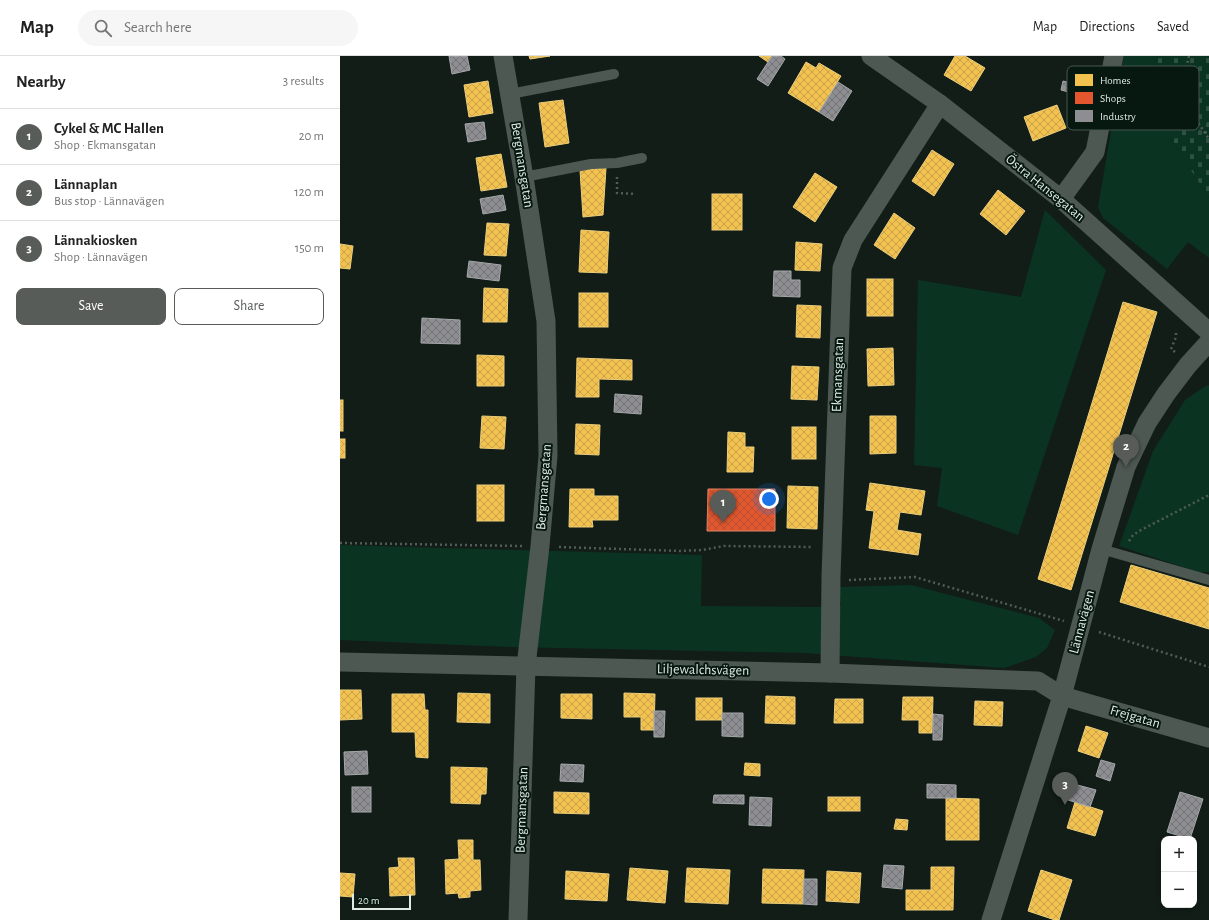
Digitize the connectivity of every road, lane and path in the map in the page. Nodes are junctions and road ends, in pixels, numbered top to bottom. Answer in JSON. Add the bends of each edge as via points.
{"nodes":[{"id":1,"x":504,"y":56,"type":"edge"},
{"id":2,"x":871,"y":56,"type":"edge"},
{"id":3,"x":1114,"y":56,"type":"edge"},
{"id":4,"x":1189,"y":56,"type":"edge"},
{"id":5,"x":1112,"y":66,"type":"edge"},
{"id":6,"x":1187,"y":66,"type":"edge"},
{"id":7,"x":614,"y":74,"type":"dead end"},
{"id":8,"x":510,"y":94,"type":"junction"},
{"id":9,"x":940,"y":104,"type":"junction"},
{"id":10,"x":1199,"y":124,"type":"edge"},
{"id":11,"x":1099,"y":130,"type":"edge"},
{"id":12,"x":1209,"y":130,"type":"edge"},
{"id":13,"x":1205,"y":133,"type":"junction"},
{"id":14,"x":1209,"y":139,"type":"edge"},
{"id":15,"x":642,"y":158,"type":"dead end"},
{"id":16,"x":617,"y":163,"type":"junction"},
{"id":17,"x":524,"y":178,"type":"junction"},
{"id":18,"x":636,"y":194,"type":"dead end"},
{"id":19,"x":1061,"y":199,"type":"junction"},
{"id":20,"x":1209,"y":332,"type":"edge"},
{"id":21,"x":1209,"y":342,"type":"edge"},
{"id":22,"x":1209,"y":495,"type":"edge"},
{"id":23,"x":340,"y":543,"type":"edge"},
{"id":24,"x":540,"y":546,"type":"junction"},
{"id":25,"x":832,"y":548,"type":"junction"},
{"id":26,"x":1101,"y":549,"type":"junction"},
{"id":27,"x":1124,"y":556,"type":"junction"},
{"id":28,"x":1209,"y":580,"type":"edge"},
{"id":29,"x":831,"y":581,"type":"junction"},
{"id":30,"x":1081,"y":626,"type":"junction"},
{"id":31,"x":340,"y":662,"type":"edge"},
{"id":32,"x":526,"y":666,"type":"junction"},
{"id":33,"x":1209,"y":666,"type":"edge"},
{"id":34,"x":830,"y":673,"type":"junction"},
{"id":35,"x":1062,"y":696,"type":"junction"},
{"id":36,"x":1209,"y":738,"type":"edge"},
{"id":37,"x":518,"y":920,"type":"edge"},
{"id":38,"x":991,"y":920,"type":"edge"}],
"edges":[{"from":1,"to":8,"type":"street","name":"Bergmansgatan"},
{"from":2,"to":9,"type":"street","name":"Östra Hansegatan"},
{"from":3,"to":5,"type":"street"},
{"from":4,"to":6,"type":"path"},
{"from":7,"to":8,"type":"lane"},
{"from":8,"to":17,"type":"street","name":"Bergmansgatan"},
{"from":9,"to":19,"type":"street","name":"Östra Hansegatan"},
{"from":9,"to":25,"type":"street","name":"Ekmansgatan","via":[[853,240],[842,268]]},
{"from":10,"to":13,"type":"path"},
{"from":11,"to":19,"type":"street","via":[[1095,152]]},
{"from":12,"to":13,"type":"path"},
{"from":13,"to":14,"type":"path"},
{"from":15,"to":16,"type":"lane"},
{"from":16,"to":17,"type":"lane","via":[[591,164]]},
{"from":16,"to":18,"type":"path","via":[[617,193]]},
{"from":17,"to":24,"type":"street","name":"Bergmansgatan","via":[[546,321],[548,456]]},
{"from":19,"to":20,"type":"street","name":"Östra Hansegatan"},
{"from":21,"to":26,"type":"street","name":"Lännavägen","via":[[1188,365],[1147,423],[1126,467]]},
{"from":22,"to":27,"type":"path","via":[[1137,532],[1128,542]]},
{"from":23,"to":24,"type":"path"},
{"from":24,"to":25,"type":"path","via":[[681,551],[724,546]]},
{"from":24,"to":32,"type":"street","name":"Bergmansgatan"},
{"from":25,"to":29,"type":"street","name":"Ekmansgatan"},
{"from":26,"to":27,"type":"lane"},
{"from":26,"to":30,"type":"street","name":"Lännavägen"},
{"from":27,"to":28,"type":"lane"},
{"from":29,"to":30,"type":"path","via":[[915,577]]},
{"from":29,"to":34,"type":"street","name":"Ekmansgatan"},
{"from":30,"to":33,"type":"path"},
{"from":30,"to":35,"type":"street","name":"Lännavägen"},
{"from":31,"to":32,"type":"street","name":"Liljewalchsvägen"},
{"from":32,"to":34,"type":"street","name":"Liljewalchsvägen"},
{"from":32,"to":37,"type":"street","name":"Bergmansgatan"},
{"from":34,"to":35,"type":"street","name":"Liljewalchsvägen","via":[[1038,681]]},
{"from":35,"to":36,"type":"street","name":"Frejgatan"},
{"from":35,"to":38,"type":"street","name":"Lännavägen"}]}
